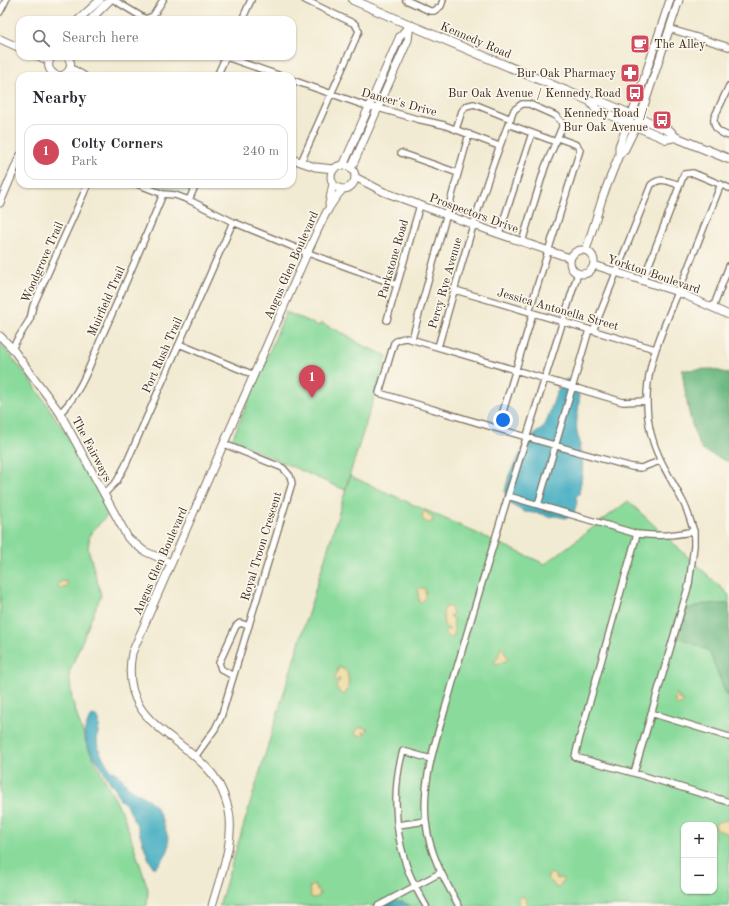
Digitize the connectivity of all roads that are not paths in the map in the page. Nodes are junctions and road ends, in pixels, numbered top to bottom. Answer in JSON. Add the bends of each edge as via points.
{"nodes":[{"id":1,"x":6,"y":0,"type":"edge"},
{"id":2,"x":100,"y":0,"type":"edge"},
{"id":3,"x":110,"y":0,"type":"edge"},
{"id":4,"x":114,"y":0,"type":"edge"},
{"id":5,"x":163,"y":0,"type":"edge"},
{"id":6,"x":251,"y":0,"type":"edge"},
{"id":7,"x":305,"y":0,"type":"edge"},
{"id":8,"x":353,"y":0,"type":"edge"},
{"id":9,"x":406,"y":0,"type":"edge"},
{"id":10,"x":443,"y":0,"type":"edge"},
{"id":11,"x":670,"y":0,"type":"edge"},
{"id":12,"x":679,"y":0,"type":"edge"},
{"id":13,"x":0,"y":12,"type":"edge"},
{"id":14,"x":82,"y":16,"type":"edge"},
{"id":15,"x":94,"y":16,"type":"edge"},
{"id":16,"x":141,"y":16,"type":"edge"},
{"id":17,"x":152,"y":16,"type":"edge"},
{"id":18,"x":244,"y":16,"type":"edge"},
{"id":19,"x":410,"y":26,"type":"junction"},
{"id":20,"x":670,"y":29,"type":"junction"},
{"id":21,"x":0,"y":39,"type":"edge"},
{"id":22,"x":16,"y":46,"type":"edge"},
{"id":23,"x":729,"y":48,"type":"edge"},
{"id":24,"x":51,"y":60,"type":"edge"},
{"id":25,"x":69,"y":60,"type":"edge"},
{"id":26,"x":223,"y":60,"type":"edge"},
{"id":27,"x":236,"y":60,"type":"edge"},
{"id":28,"x":70,"y":68,"type":"junction"},
{"id":29,"x":52,"y":72,"type":"edge"},
{"id":30,"x":68,"y":72,"type":"edge"},
{"id":31,"x":77,"y":72,"type":"edge"},
{"id":32,"x":219,"y":72,"type":"edge"},
{"id":33,"x":270,"y":72,"type":"edge"},
{"id":34,"x":296,"y":81,"type":"edge"},
{"id":35,"x":729,"y":86,"type":"edge"},
{"id":36,"x":332,"y":94,"type":"junction"},
{"id":37,"x":590,"y":101,"type":"junction"},
{"id":38,"x":369,"y":107,"type":"junction"},
{"id":39,"x":378,"y":108,"type":"junction"},
{"id":40,"x":636,"y":116,"type":"junction"},
{"id":41,"x":509,"y":122,"type":"junction"},
{"id":42,"x":632,"y":125,"type":"junction"},
{"id":43,"x":456,"y":129,"type":"junction"},
{"id":44,"x":532,"y":133,"type":"junction"},
{"id":45,"x":468,"y":134,"type":"junction"},
{"id":46,"x":729,"y":136,"type":"edge"},
{"id":47,"x":675,"y":137,"type":"junction"},
{"id":48,"x":557,"y":140,"type":"junction"},
{"id":49,"x":499,"y":146,"type":"junction"},
{"id":50,"x":401,"y":153,"type":"dead end"},
{"id":51,"x":729,"y":159,"type":"edge"},
{"id":52,"x":296,"y":160,"type":"edge"},
{"id":53,"x":301,"y":162,"type":"junction"},
{"id":54,"x":16,"y":165,"type":"edge"},
{"id":55,"x":343,"y":166,"type":"junction"},
{"id":56,"x":315,"y":167,"type":"junction"},
{"id":57,"x":334,"y":169,"type":"junction"},
{"id":58,"x":351,"y":169,"type":"junction"},
{"id":59,"x":458,"y":173,"type":"junction"},
{"id":60,"x":355,"y":177,"type":"junction"},
{"id":61,"x":332,"y":180,"type":"junction"},
{"id":62,"x":721,"y":184,"type":"junction"},
{"id":63,"x":680,"y":185,"type":"junction"},
{"id":64,"x":352,"y":186,"type":"junction"},
{"id":65,"x":371,"y":186,"type":"junction"},
{"id":66,"x":86,"y":188,"type":"edge"},
{"id":67,"x":147,"y":188,"type":"edge"},
{"id":68,"x":194,"y":188,"type":"edge"},
{"id":69,"x":729,"y":188,"type":"edge"},
{"id":70,"x":343,"y":189,"type":"junction"},
{"id":71,"x":163,"y":194,"type":"junction"},
{"id":72,"x":189,"y":200,"type":"junction"},
{"id":73,"x":0,"y":203,"type":"edge"},
{"id":74,"x":420,"y":205,"type":"junction"},
{"id":75,"x":328,"y":210,"type":"junction"},
{"id":76,"x":447,"y":214,"type":"junction"},
{"id":77,"x":233,"y":222,"type":"junction"},
{"id":78,"x":474,"y":224,"type":"junction"},
{"id":79,"x":499,"y":234,"type":"junction"},
{"id":80,"x":522,"y":242,"type":"junction"},
{"id":81,"x":548,"y":250,"type":"junction"},
{"id":82,"x":586,"y":250,"type":"junction"},
{"id":83,"x":308,"y":253,"type":"junction"},
{"id":84,"x":570,"y":258,"type":"junction"},
{"id":85,"x":594,"y":265,"type":"junction"},
{"id":86,"x":729,"y":266,"type":"edge"},
{"id":87,"x":617,"y":272,"type":"junction"},
{"id":88,"x":578,"y":273,"type":"junction"},
{"id":89,"x":643,"y":280,"type":"junction"},
{"id":90,"x":397,"y":285,"type":"junction"},
{"id":91,"x":455,"y":290,"type":"junction"},
{"id":92,"x":678,"y":292,"type":"junction"},
{"id":93,"x":713,"y":308,"type":"junction"},
{"id":94,"x":531,"y":312,"type":"junction"},
{"id":95,"x":729,"y":315,"type":"edge"},
{"id":96,"x":387,"y":320,"type":"dead end"},
{"id":97,"x":563,"y":322,"type":"junction"},
{"id":98,"x":591,"y":330,"type":"junction"},
{"id":99,"x":0,"y":336,"type":"edge"},
{"id":100,"x":412,"y":339,"type":"junction"},
{"id":101,"x":179,"y":344,"type":"junction"},
{"id":102,"x":438,"y":347,"type":"junction"},
{"id":103,"x":12,"y":348,"type":"junction"},
{"id":104,"x":655,"y":349,"type":"junction"},
{"id":105,"x":515,"y":370,"type":"junction"},
{"id":106,"x":254,"y":375,"type":"junction"},
{"id":107,"x":544,"y":379,"type":"junction"},
{"id":108,"x":573,"y":387,"type":"junction"},
{"id":109,"x":646,"y":401,"type":"junction"},
{"id":110,"x":60,"y":413,"type":"junction"},
{"id":111,"x":498,"y":428,"type":"junction"},
{"id":112,"x":526,"y":436,"type":"junction"},
{"id":113,"x":224,"y":444,"type":"junction"},
{"id":114,"x":555,"y":446,"type":"junction"},
{"id":115,"x":660,"y":461,"type":"junction"},
{"id":116,"x":104,"y":494,"type":"junction"},
{"id":117,"x":508,"y":496,"type":"junction"},
{"id":118,"x":538,"y":505,"type":"junction"},
{"id":119,"x":694,"y":531,"type":"junction"},
{"id":120,"x":637,"y":534,"type":"junction"},
{"id":121,"x":171,"y":563,"type":"junction"},
{"id":122,"x":249,"y":626,"type":"junction"},
{"id":123,"x":233,"y":676,"type":"junction"},
{"id":124,"x":651,"y":713,"type":"junction"},
{"id":125,"x":729,"y":737,"type":"edge"},
{"id":126,"x":195,"y":757,"type":"junction"},
{"id":127,"x":431,"y":759,"type":"junction"},
{"id":128,"x":634,"y":773,"type":"junction"},
{"id":129,"x":729,"y":802,"type":"edge"},
{"id":130,"x":426,"y":820,"type":"junction"},
{"id":131,"x":398,"y":825,"type":"junction"},
{"id":132,"x":440,"y":873,"type":"junction"},
{"id":133,"x":415,"y":886,"type":"junction"},
{"id":134,"x":212,"y":906,"type":"edge"},
{"id":135,"x":378,"y":906,"type":"edge"},
{"id":136,"x":426,"y":906,"type":"edge"},
{"id":137,"x":459,"y":906,"type":"edge"}],
"edges":[{"from":1,"to":13,"type":"street"},
{"from":2,"to":14,"type":"street"},
{"from":3,"to":15,"type":"street"},
{"from":4,"to":16,"type":"street"},
{"from":5,"to":17,"type":"street"},
{"from":6,"to":18,"type":"street"},
{"from":7,"to":36,"type":"street","via":[[355,24],[359,31]]},
{"from":8,"to":19,"type":"main road","name":"Kennedy Road"},
{"from":9,"to":10,"type":"street","via":[[434,11]]},
{"from":11,"to":40,"type":"street"},
{"from":12,"to":20,"type":"street"},
{"from":19,"to":37,"type":"main road","name":"Kennedy Road"},
{"from":19,"to":38,"type":"street","via":[[400,36]]},
{"from":19,"to":39,"type":"street","via":[[408,40]]},
{"from":20,"to":23,"type":"street"},
{"from":20,"to":40,"type":"street"},
{"from":21,"to":22,"type":"street"},
{"from":24,"to":29,"type":"street","via":[[49,70]]},
{"from":25,"to":28,"type":"street"},
{"from":26,"to":32,"type":"street"},
{"from":27,"to":33,"type":"street"},
{"from":28,"to":30,"type":"street"},
{"from":28,"to":31,"type":"street"},
{"from":34,"to":36,"type":"street","name":"Dancer's Drive"},
{"from":35,"to":46,"type":"street","via":[[713,124],[715,129]]},
{"from":36,"to":38,"type":"street","name":"Dancer's Drive"},
{"from":36,"to":53,"type":"street"},
{"from":37,"to":40,"type":"main road","name":"Kennedy Road","via":[[600,101]]},
{"from":37,"to":42,"type":"main road","name":"Kennedy Road","via":[[596,109]]},
{"from":38,"to":39,"type":"street","name":"Dancer's Drive"},
{"from":38,"to":55,"type":"street"},
{"from":39,"to":43,"type":"street","name":"Dancer's Drive"},
{"from":39,"to":58,"type":"street"},
{"from":40,"to":42,"type":"street"},
{"from":40,"to":47,"type":"main road","name":"Kennedy Road","via":[[670,131]]},
{"from":41,"to":43,"type":"street","via":[[474,104],[466,106],[462,111]]},
{"from":41,"to":44,"type":"street"},
{"from":41,"to":48,"type":"street","name":"Percy Rye Avenue","via":[[517,106],[530,104],[560,120],[562,127]]},
{"from":41,"to":49,"type":"street","name":"Percy Rye Avenue"},
{"from":42,"to":47,"type":"main road","name":"Kennedy Road","via":[[666,139]]},
{"from":42,"to":82,"type":"street","via":[[625,148],[619,155],[603,196]]},
{"from":43,"to":45,"type":"street","name":"Dancer's Drive"},
{"from":44,"to":48,"type":"street"},
{"from":44,"to":79,"type":"street"},
{"from":45,"to":49,"type":"street","name":"Dancer's Drive"},
{"from":45,"to":59,"type":"street"},
{"from":47,"to":51,"type":"main road","name":"Kennedy Road"},
{"from":48,"to":80,"type":"street","via":[[536,194]]},
{"from":48,"to":81,"type":"street","via":[[577,145],[580,150]]},
{"from":49,"to":78,"type":"street","name":"Percy Rye Avenue"},
{"from":50,"to":59,"type":"street"},
{"from":52,"to":53,"type":"street"},
{"from":53,"to":56,"type":"street"},
{"from":54,"to":73,"type":"street"},
{"from":55,"to":57,"type":"street"},
{"from":55,"to":58,"type":"street"},
{"from":56,"to":57,"type":"street"},
{"from":56,"to":61,"type":"street"},
{"from":57,"to":61,"type":"street"},
{"from":58,"to":60,"type":"street"},
{"from":59,"to":76,"type":"street"},
{"from":60,"to":64,"type":"street"},
{"from":60,"to":65,"type":"street","name":"Prospectors Drive"},
{"from":61,"to":70,"type":"street","via":[[338,188]]},
{"from":61,"to":75,"type":"street","name":"Angus Glen Boulevard"},
{"from":62,"to":63,"type":"street","via":[[688,173],[684,174]]},
{"from":62,"to":69,"type":"street"},
{"from":62,"to":92,"type":"street"},
{"from":63,"to":87,"type":"street","via":[[660,179],[651,185]]},
{"from":63,"to":89,"type":"street"},
{"from":64,"to":65,"type":"street","name":"Prospectors Drive"},
{"from":64,"to":70,"type":"street"},
{"from":65,"to":74,"type":"street","name":"Prospectors Drive"},
{"from":66,"to":103,"type":"street","name":"Woodgrove Trail","via":[[33,306],[30,319]]},
{"from":67,"to":71,"type":"street"},
{"from":68,"to":72,"type":"street"},
{"from":70,"to":75,"type":"street","name":"Angus Glen Boulevard"},
{"from":71,"to":72,"type":"street"},
{"from":71,"to":110,"type":"street","name":"Muirfield Trail","via":[[77,391]]},
{"from":72,"to":77,"type":"street"},
{"from":74,"to":76,"type":"street","name":"Prospectors Drive"},
{"from":74,"to":90,"type":"street","name":"Parkstone Road"},
{"from":75,"to":83,"type":"street","name":"Angus Glen Boulevard"},
{"from":76,"to":78,"type":"street","name":"Prospectors Drive"},
{"from":76,"to":100,"type":"street"},
{"from":77,"to":83,"type":"street"},
{"from":77,"to":101,"type":"street","name":"Port Rush Trail"},
{"from":78,"to":79,"type":"street","name":"Prospectors Drive"},
{"from":78,"to":91,"type":"street","name":"Percy Rye Avenue"},
{"from":79,"to":80,"type":"street","name":"Prospectors Drive"},
{"from":80,"to":81,"type":"street","name":"Prospectors Drive"},
{"from":81,"to":84,"type":"street","name":"Prospectors Drive"},
{"from":81,"to":94,"type":"street"},
{"from":82,"to":84,"type":"street","via":[[578,250]]},
{"from":82,"to":85,"type":"street","via":[[592,254]]},
{"from":83,"to":90,"type":"street"},
{"from":83,"to":106,"type":"street","name":"Angus Glen Boulevard"},
{"from":84,"to":88,"type":"street","via":[[570,265]]},
{"from":85,"to":87,"type":"street","name":"Yorkton Boulevard"},
{"from":85,"to":88,"type":"street","via":[[588,272]]},
{"from":86,"to":93,"type":"street"},
{"from":87,"to":89,"type":"street","name":"Yorkton Boulevard"},
{"from":87,"to":98,"type":"street"},
{"from":88,"to":97,"type":"street"},
{"from":89,"to":92,"type":"street","name":"Yorkton Boulevard"},
{"from":90,"to":96,"type":"street","name":"Parkstone Road"},
{"from":91,"to":94,"type":"street","name":"Jessica Antonella Street"},
{"from":91,"to":102,"type":"street","name":"Percy Rye Avenue"},
{"from":92,"to":93,"type":"street","name":"Yorkton Boulevard"},
{"from":92,"to":104,"type":"street"},
{"from":93,"to":95,"type":"street","name":"Yorkton Boulevard"},
{"from":94,"to":97,"type":"street","name":"Jessica Antonella Street"},
{"from":94,"to":105,"type":"street"},
{"from":97,"to":98,"type":"street","name":"Jessica Antonella Street"},
{"from":97,"to":107,"type":"street"},
{"from":98,"to":104,"type":"street","name":"Jessica Antonella Street"},
{"from":98,"to":108,"type":"street"},
{"from":99,"to":103,"type":"street","name":"The Fairways"},
{"from":100,"to":102,"type":"street"},
{"from":100,"to":111,"type":"street","via":[[402,338],[394,343],[379,393]]},
{"from":101,"to":106,"type":"street"},
{"from":101,"to":116,"type":"street","name":"Port Rush Trail","via":[[126,464],[117,481]]},
{"from":102,"to":105,"type":"street"},
{"from":103,"to":110,"type":"street","name":"The Fairways"},
{"from":104,"to":109,"type":"street","via":[[648,374]]},
{"from":105,"to":107,"type":"street"},
{"from":105,"to":111,"type":"street"},
{"from":106,"to":113,"type":"street","name":"Angus Glen Boulevard"},
{"from":107,"to":108,"type":"street"},
{"from":107,"to":112,"type":"street"},
{"from":108,"to":109,"type":"street","via":[[622,402]]},
{"from":108,"to":114,"type":"street"},
{"from":109,"to":115,"type":"street","via":[[651,435]]},
{"from":110,"to":116,"type":"street","name":"The Fairways"},
{"from":111,"to":112,"type":"street"},
{"from":112,"to":114,"type":"street"},
{"from":112,"to":117,"type":"street"},
{"from":113,"to":121,"type":"street","name":"Angus Glen Boulevard"},
{"from":113,"to":122,"type":"street","name":"Royal Troon Crescent","via":[[283,468],[292,483]]},
{"from":114,"to":115,"type":"street","via":[[632,467],[644,467]]},
{"from":114,"to":118,"type":"street"},
{"from":115,"to":119,"type":"street","via":[[683,501]]},
{"from":116,"to":121,"type":"street","name":"The Fairways","via":[[128,538],[144,552]]},
{"from":117,"to":118,"type":"street"},
{"from":117,"to":127,"type":"street"},
{"from":118,"to":120,"type":"street"},
{"from":119,"to":120,"type":"street","via":[[675,536]]},
{"from":119,"to":124,"type":"street","via":[[689,584]]},
{"from":120,"to":128,"type":"street","via":[[575,757]]},
{"from":121,"to":126,"type":"street","name":"Angus Glen Boulevard","via":[[134,648],[130,679],[134,697],[145,716]]},
{"from":122,"to":123,"type":"street","name":"Royal Troon Crescent"},
{"from":122,"to":123,"type":"street","via":[[236,626],[219,663],[221,669]]},
{"from":123,"to":126,"type":"street","name":"Royal Troon Crescent","via":[[219,723]]},
{"from":124,"to":125,"type":"street"},
{"from":124,"to":128,"type":"street"},
{"from":126,"to":134,"type":"street","name":"Angus Glen Boulevard","via":[[219,784],[229,812],[229,842]]},
{"from":127,"to":130,"type":"street","via":[[428,770]]},
{"from":127,"to":131,"type":"street","via":[[403,751],[399,764],[396,799]]},
{"from":128,"to":129,"type":"street"},
{"from":130,"to":131,"type":"street"},
{"from":130,"to":132,"type":"street"},
{"from":131,"to":133,"type":"street","via":[[405,861]]},
{"from":132,"to":133,"type":"street"},
{"from":132,"to":137,"type":"street"},
{"from":133,"to":135,"type":"street"},
{"from":133,"to":136,"type":"street"}]}
